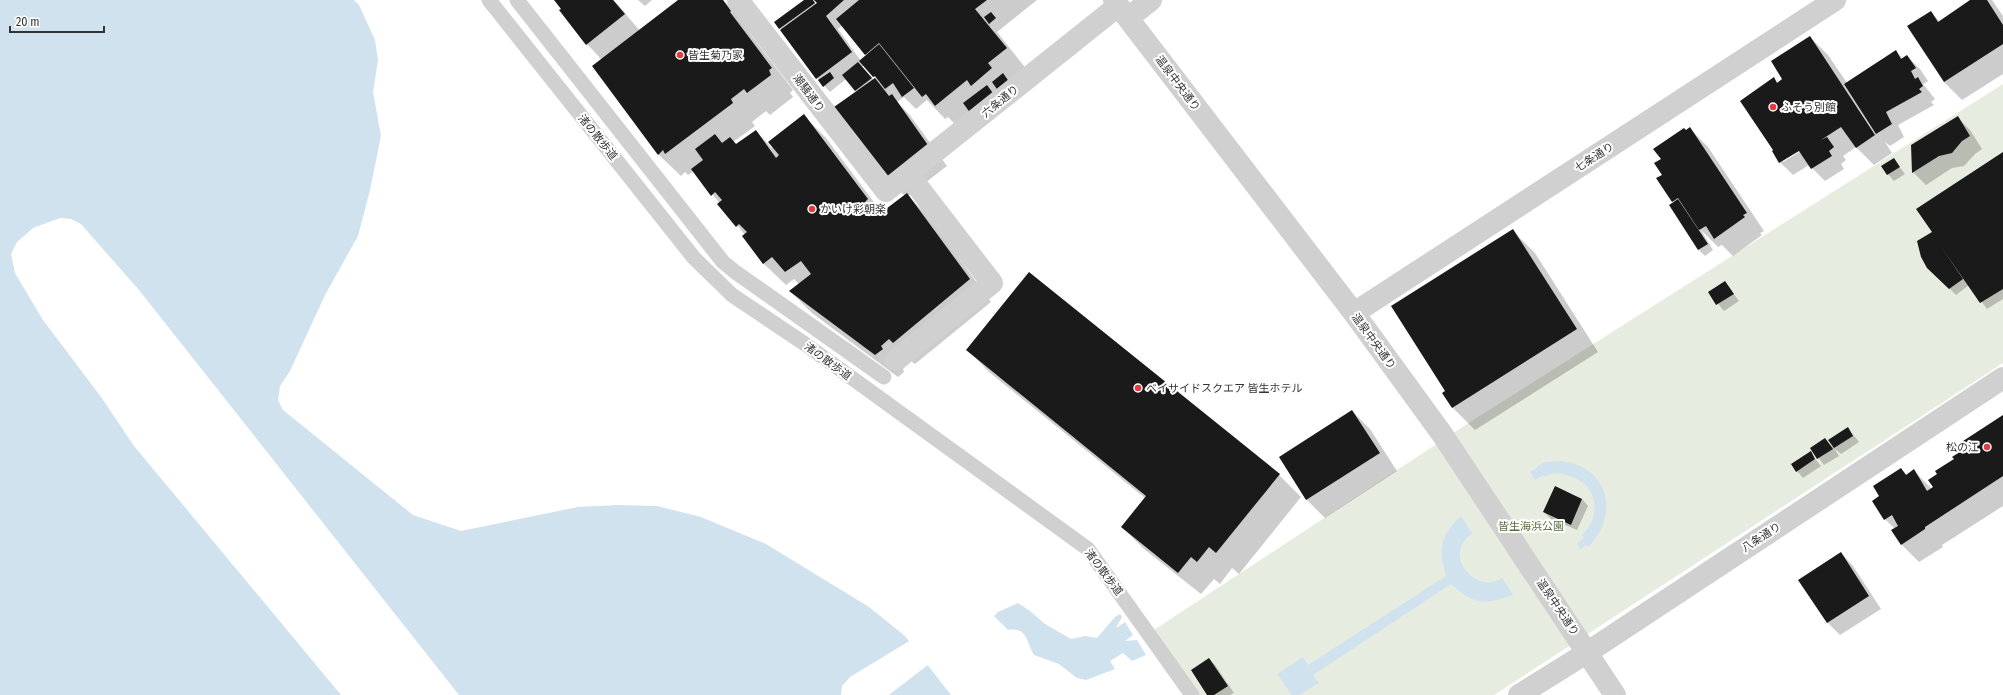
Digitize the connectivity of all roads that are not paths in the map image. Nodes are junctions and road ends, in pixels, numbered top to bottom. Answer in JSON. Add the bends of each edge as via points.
{"nodes":[{"id":1,"x":489,"y":0,"type":"edge"},
{"id":2,"x":517,"y":0,"type":"edge"},
{"id":3,"x":738,"y":0,"type":"edge"},
{"id":4,"x":1151,"y":0,"type":"edge"},
{"id":5,"x":1835,"y":0,"type":"edge"},
{"id":6,"x":1120,"y":8,"type":"edge"},
{"id":7,"x":908,"y":174,"type":"junction"},
{"id":8,"x":880,"y":186,"type":"joint"},
{"id":9,"x":1354,"y":313,"type":"junction"},
{"id":10,"x":890,"y":368,"type":"junction"},
{"id":11,"x":2003,"y":378,"type":"edge"},
{"id":12,"x":874,"y":394,"type":"junction"},
{"id":13,"x":1588,"y":652,"type":"junction"},
{"id":14,"x":1192,"y":695,"type":"edge"},
{"id":15,"x":1518,"y":695,"type":"edge"},
{"id":16,"x":1616,"y":695,"type":"edge"}],
"edges":[{"from":1,"to":12,"type":"lane","name":"渚の散歩道","via":[[694,258],[732,295]]},
{"from":2,"to":10,"type":"lane","via":[[723,262]]},
{"from":3,"to":8,"type":"street","name":"潮騒通り"},
{"from":4,"to":6,"type":"street","name":"六条通り"},
{"from":5,"to":9,"type":"street","name":"七条通り"},
{"from":6,"to":7,"type":"street","name":"六条通り"},
{"from":6,"to":9,"type":"street","name":"温泉中央通り"},
{"from":7,"to":8,"type":"street","name":"六条通り","via":[[886,191]]},
{"from":7,"to":10,"type":"street","via":[[992,283]]},
{"from":9,"to":13,"type":"street","name":"温泉中央通り","via":[[1442,434]]},
{"from":10,"to":12,"type":"lane"},
{"from":11,"to":13,"type":"street","name":"八条通り"},
{"from":12,"to":14,"type":"lane","name":"渚の散歩道","via":[[1088,549]]},
{"from":13,"to":15,"type":"street","name":"八条通り"},
{"from":13,"to":16,"type":"street","name":"温泉中央通り"}]}
